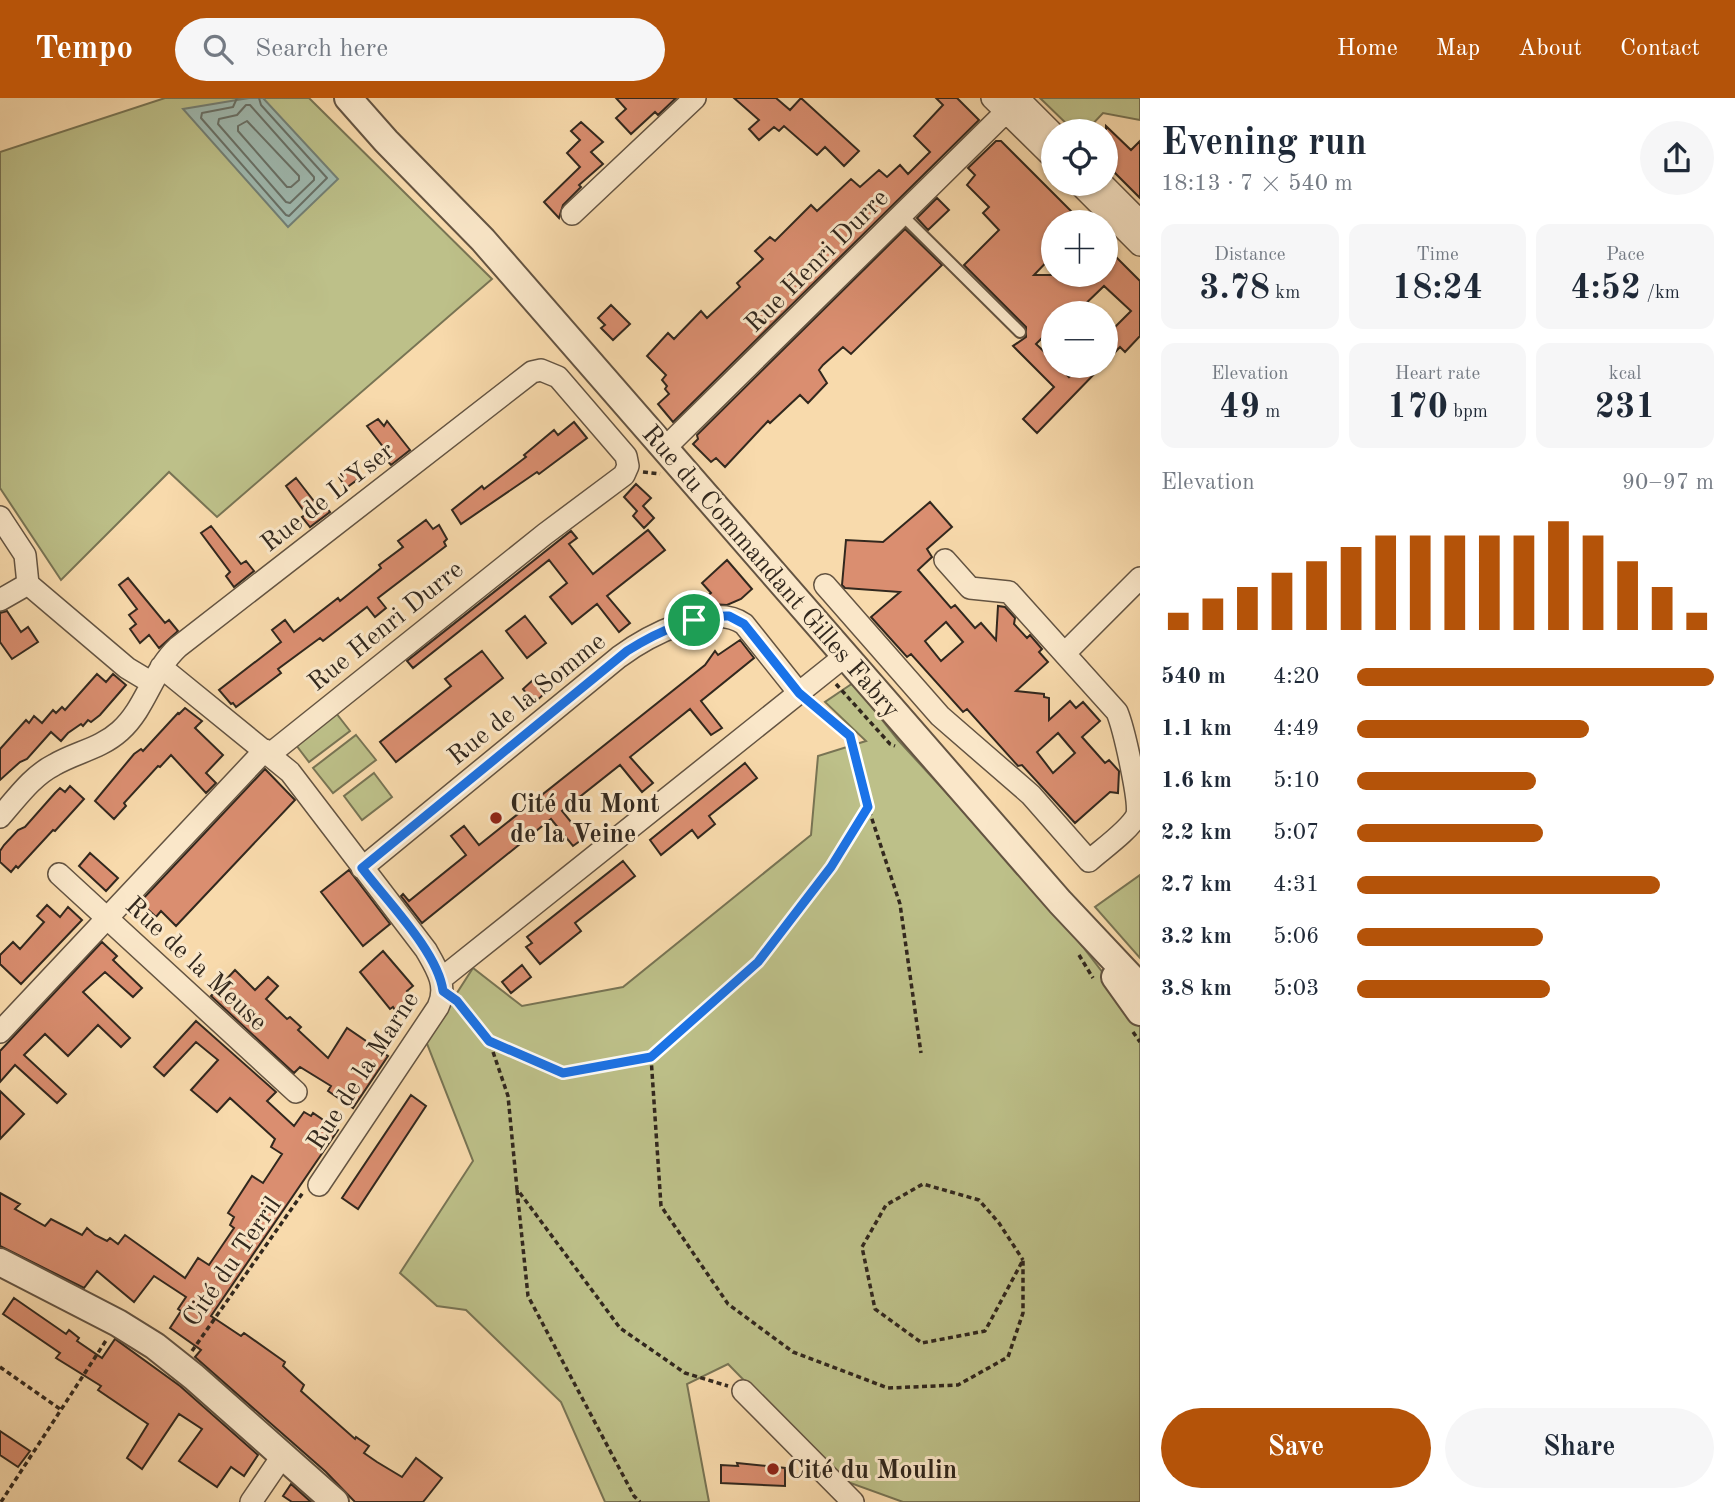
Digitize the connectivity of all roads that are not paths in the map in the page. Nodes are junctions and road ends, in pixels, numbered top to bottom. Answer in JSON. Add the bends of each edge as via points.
{"nodes":[{"id":1,"x":348,"y":98,"type":"edge"},
{"id":2,"x":368,"y":98,"type":"edge"},
{"id":3,"x":695,"y":98,"type":"edge"},
{"id":4,"x":999,"y":105,"type":"edge"},
{"id":5,"x":1041,"y":121,"type":"edge"},
{"id":6,"x":1041,"y":146,"type":"edge"},
{"id":7,"x":1091,"y":196,"type":"edge"},
{"id":8,"x":1115,"y":196,"type":"edge"},
{"id":9,"x":572,"y":214,"type":"dead end"},
{"id":10,"x":902,"y":215,"type":"junction"},
{"id":11,"x":1140,"y":221,"type":"edge"},
{"id":12,"x":483,"y":240,"type":"junction"},
{"id":13,"x":1140,"y":245,"type":"edge"},
{"id":14,"x":1020,"y":332,"type":"dead end"},
{"id":15,"x":532,"y":372,"type":"joint"},
{"id":16,"x":665,"y":448,"type":"junction"},
{"id":17,"x":0,"y":517,"type":"edge"},
{"id":18,"x":945,"y":560,"type":"dead end"},
{"id":19,"x":1140,"y":578,"type":"edge"},
{"id":20,"x":28,"y":584,"type":"junction"},
{"id":21,"x":825,"y":584,"type":"dead end"},
{"id":22,"x":0,"y":600,"type":"edge"},
{"id":23,"x":1065,"y":653,"type":"junction"},
{"id":24,"x":845,"y":656,"type":"junction"},
{"id":25,"x":156,"y":675,"type":"junction"},
{"id":26,"x":799,"y":693,"type":"junction"},
{"id":27,"x":267,"y":752,"type":"junction"},
{"id":28,"x":0,"y":817,"type":"edge"},
{"id":29,"x":362,"y":868,"type":"junction"},
{"id":30,"x":59,"y":874,"type":"dead end"},
{"id":31,"x":1060,"y":902,"type":"junction"},
{"id":32,"x":107,"y":919,"type":"junction"},
{"id":33,"x":442,"y":985,"type":"junction"},
{"id":34,"x":1140,"y":988,"type":"edge"},
{"id":35,"x":1140,"y":1012,"type":"edge"},
{"id":36,"x":0,"y":1032,"type":"edge"},
{"id":37,"x":296,"y":1092,"type":"dead end"},
{"id":38,"x":319,"y":1185,"type":"road end"},
{"id":39,"x":0,"y":1262,"type":"edge"},
{"id":40,"x":743,"y":1391,"type":"road end"},
{"id":41,"x":283,"y":1455,"type":"junction"},
{"id":42,"x":251,"y":1502,"type":"edge"},
{"id":43,"x":335,"y":1502,"type":"edge"},
{"id":44,"x":853,"y":1502,"type":"edge"}],
"edges":[{"from":1,"to":12,"type":"street","name":"Rue du Commandant Gilles Fabry"},
{"from":2,"to":12,"type":"street","name":"Rue du Commandant Gilles Fabry"},
{"from":3,"to":9,"type":"street"},
{"from":4,"to":5,"type":"street","via":[[1019,99]]},
{"from":4,"to":6,"type":"street"},
{"from":4,"to":10,"type":"street","name":"Rue Henri Durre"},
{"from":7,"to":13,"type":"street"},
{"from":8,"to":11,"type":"street"},
{"from":10,"to":14,"type":"lane"},
{"from":10,"to":16,"type":"street","name":"Rue Henri Durre"},
{"from":12,"to":16,"type":"street","name":"Rue du Commandant Gilles Fabry"},
{"from":15,"to":25,"type":"street","name":"Rue de L'Yser","via":[[178,647]]},
{"from":15,"to":27,"type":"street","name":"Rue Henri Durre","via":[[541,370],[558,377],[628,460],[627,471]]},
{"from":16,"to":24,"type":"street","name":"Rue du Commandant Gilles Fabry"},
{"from":17,"to":20,"type":"street","via":[[25,555]]},
{"from":18,"to":23,"type":"street","via":[[970,588],[1009,592]]},
{"from":19,"to":23,"type":"street"},
{"from":20,"to":22,"type":"street"},
{"from":20,"to":25,"type":"street","via":[[127,668]]},
{"from":21,"to":23,"type":"street","via":[[940,716],[1031,795],[1088,861],[1135,818],[1139,801],[1117,712]]},
{"from":24,"to":26,"type":"street","name":"Rue de la Marne"},
{"from":24,"to":31,"type":"street","name":"Rue du Commandant Gilles Fabry"},
{"from":25,"to":27,"type":"street"},
{"from":25,"to":28,"type":"street","name":"Rue de L'Yser","via":[[137,711],[119,732],[98,747],[45,770]]},
{"from":26,"to":29,"type":"street","name":"Rue de la Somme","via":[[744,624],[729,616],[694,620],[662,631],[634,647]]},
{"from":26,"to":33,"type":"street","name":"Rue de la Marne"},
{"from":27,"to":29,"type":"street","via":[[295,778]]},
{"from":27,"to":32,"type":"street","name":"Rue Henri Durre"},
{"from":29,"to":33,"type":"street","via":[[426,950]]},
{"from":30,"to":32,"type":"street","name":"Rue de la Meuse"},
{"from":31,"to":34,"type":"street","name":"Rue du Commandant Gilles Fabry"},
{"from":31,"to":35,"type":"street","name":"Rue du Commandant Gilles Fabry"},
{"from":32,"to":36,"type":"street","name":"Rue Henri Durre"},
{"from":32,"to":37,"type":"street","name":"Rue de la Meuse"},
{"from":33,"to":38,"type":"street","name":"Rue de la Marne","via":[[435,1013]]},
{"from":39,"to":41,"type":"street","via":[[149,1342]]},
{"from":40,"to":44,"type":"street"},
{"from":41,"to":42,"type":"street"},
{"from":41,"to":43,"type":"street"}]}
